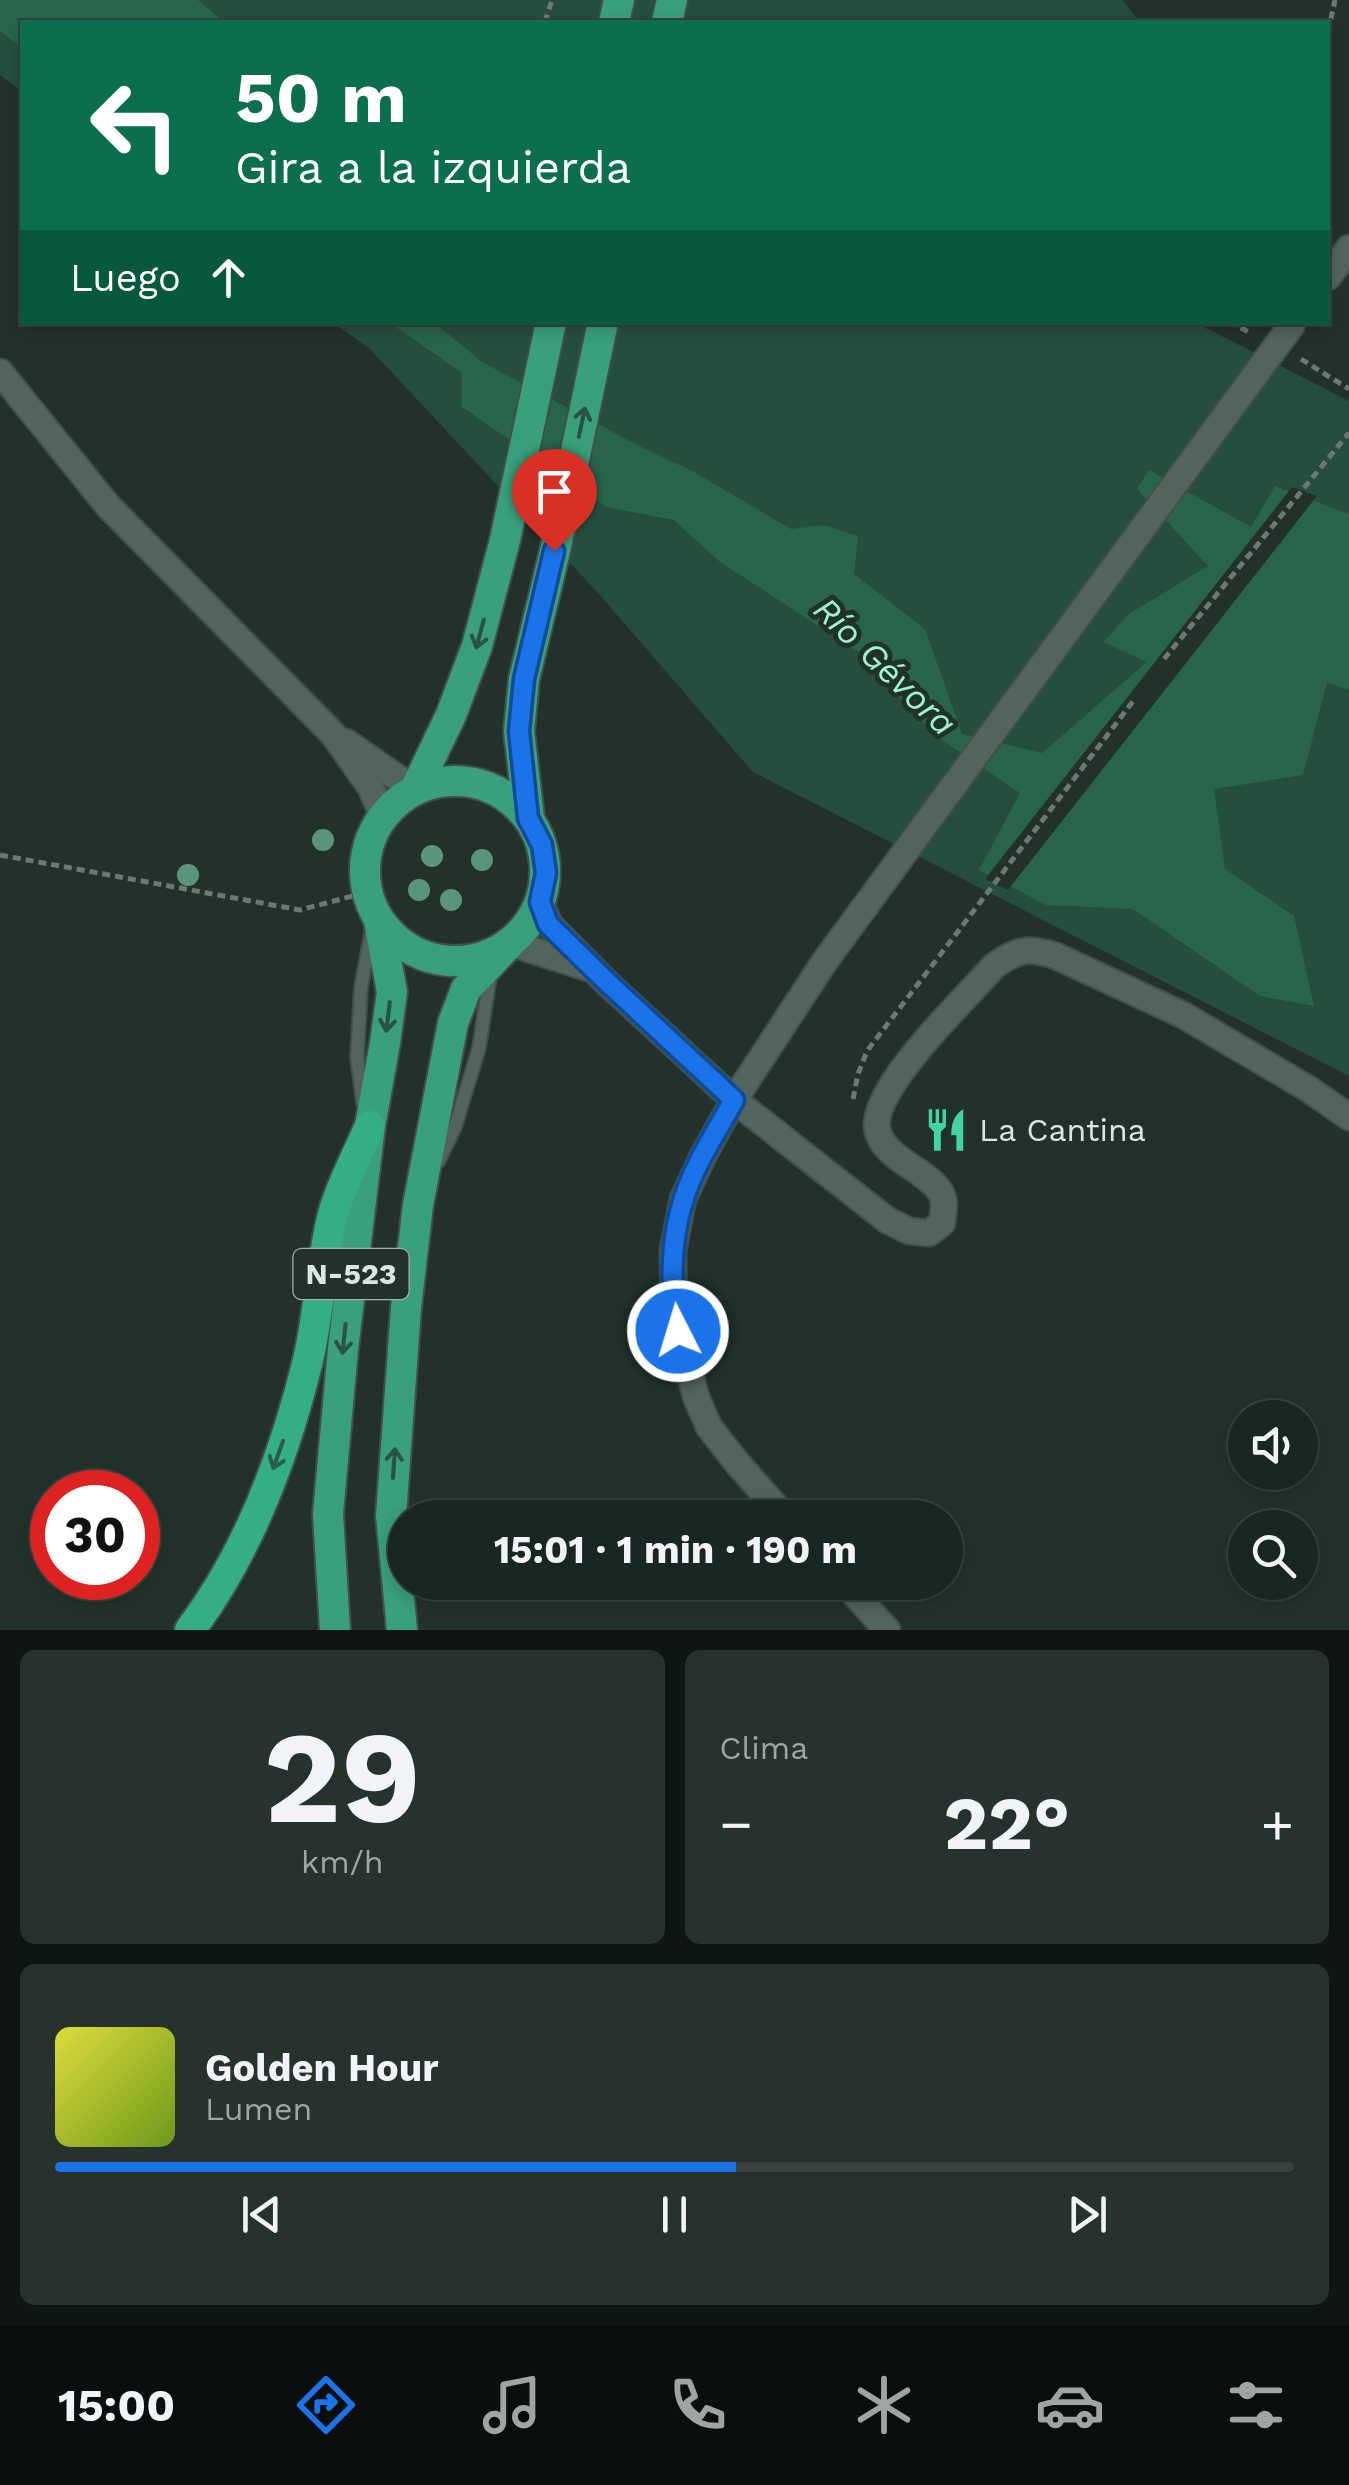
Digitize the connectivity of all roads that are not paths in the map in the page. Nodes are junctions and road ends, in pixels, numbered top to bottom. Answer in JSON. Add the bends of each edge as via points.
{"nodes":[{"id":1,"x":1349,"y":248,"type":"edge"},
{"id":2,"x":1330,"y":275,"type":"edge"},
{"id":3,"x":550,"y":325,"type":"edge"},
{"id":4,"x":603,"y":325,"type":"edge"},
{"id":5,"x":1292,"y":325,"type":"edge"},
{"id":6,"x":0,"y":372,"type":"edge"},
{"id":7,"x":333,"y":734,"type":"junction"},
{"id":8,"x":415,"y":790,"type":"junction"},
{"id":9,"x":382,"y":814,"type":"junction"},
{"id":10,"x":528,"y":818,"type":"junction"},
{"id":11,"x":540,"y":902,"type":"junction"},
{"id":12,"x":374,"y":909,"type":"junction"},
{"id":13,"x":501,"y":953,"type":"junction"},
{"id":14,"x":595,"y":971,"type":"junction"},
{"id":15,"x":734,"y":1100,"type":"junction"},
{"id":16,"x":1349,"y":1117,"type":"edge"},
{"id":17,"x":368,"y":1129,"type":"junction"},
{"id":18,"x":770,"y":1500,"type":"edge"},
{"id":19,"x":860,"y":1600,"type":"edge"},
{"id":20,"x":190,"y":1630,"type":"edge"},
{"id":21,"x":335,"y":1630,"type":"edge"},
{"id":22,"x":402,"y":1630,"type":"edge"},
{"id":23,"x":888,"y":1630,"type":"edge"}],
"edges":[{"from":1,"to":2,"type":"street"},
{"from":3,"to":8,"type":"highway","one_way":true,"via":[[477,646]]},
{"from":10,"to":4,"type":"highway","one_way":true,"via":[[519,731],[524,679]]},
{"from":5,"to":15,"type":"street","bridge":true,"via":[[825,961]]},
{"from":6,"to":7,"type":"street","via":[[110,507]]},
{"from":7,"to":8,"type":"street"},
{"from":7,"to":9,"type":"street"},
{"from":8,"to":9,"type":"highway"},
{"from":8,"to":10,"type":"highway","via":[[439,782],[490,787]]},
{"from":9,"to":12,"type":"highway","number":"N-523","via":[[364,862]]},
{"from":10,"to":11,"type":"highway","via":[[546,873]]},
{"from":11,"to":13,"type":"highway","number":"N-523","via":[[528,926]]},
{"from":11,"to":14,"type":"street","via":[[548,924]]},
{"from":12,"to":13,"type":"highway","via":[[399,943],[425,957],[454,962]]},
{"from":12,"to":17,"type":"highway","number":"N-523","via":[[392,992]]},
{"from":13,"to":14,"type":"street"},
{"from":22,"to":13,"type":"highway","number":"N-523","one_way":true,"via":[[390,1516],[418,1205],[453,1024],[466,989]]},
{"from":14,"to":15,"type":"street"},
{"from":15,"to":16,"type":"street","via":[[887,1220],[929,1232],[942,1223],[940,1190],[884,1144],[879,1112],[910,1060],[994,966],[1024,950],[1056,956],[1183,1015]]},
{"from":15,"to":18,"type":"street","via":[[684,1199],[673,1250],[674,1311],[709,1427]]},
{"from":17,"to":20,"type":"highway","one_way":true,"via":[[333,1214],[308,1360],[281,1449],[250,1530]]},
{"from":17,"to":21,"type":"highway","number":"N-523","one_way":true,"via":[[328,1514]]},
{"from":19,"to":23,"type":"street"}]}
